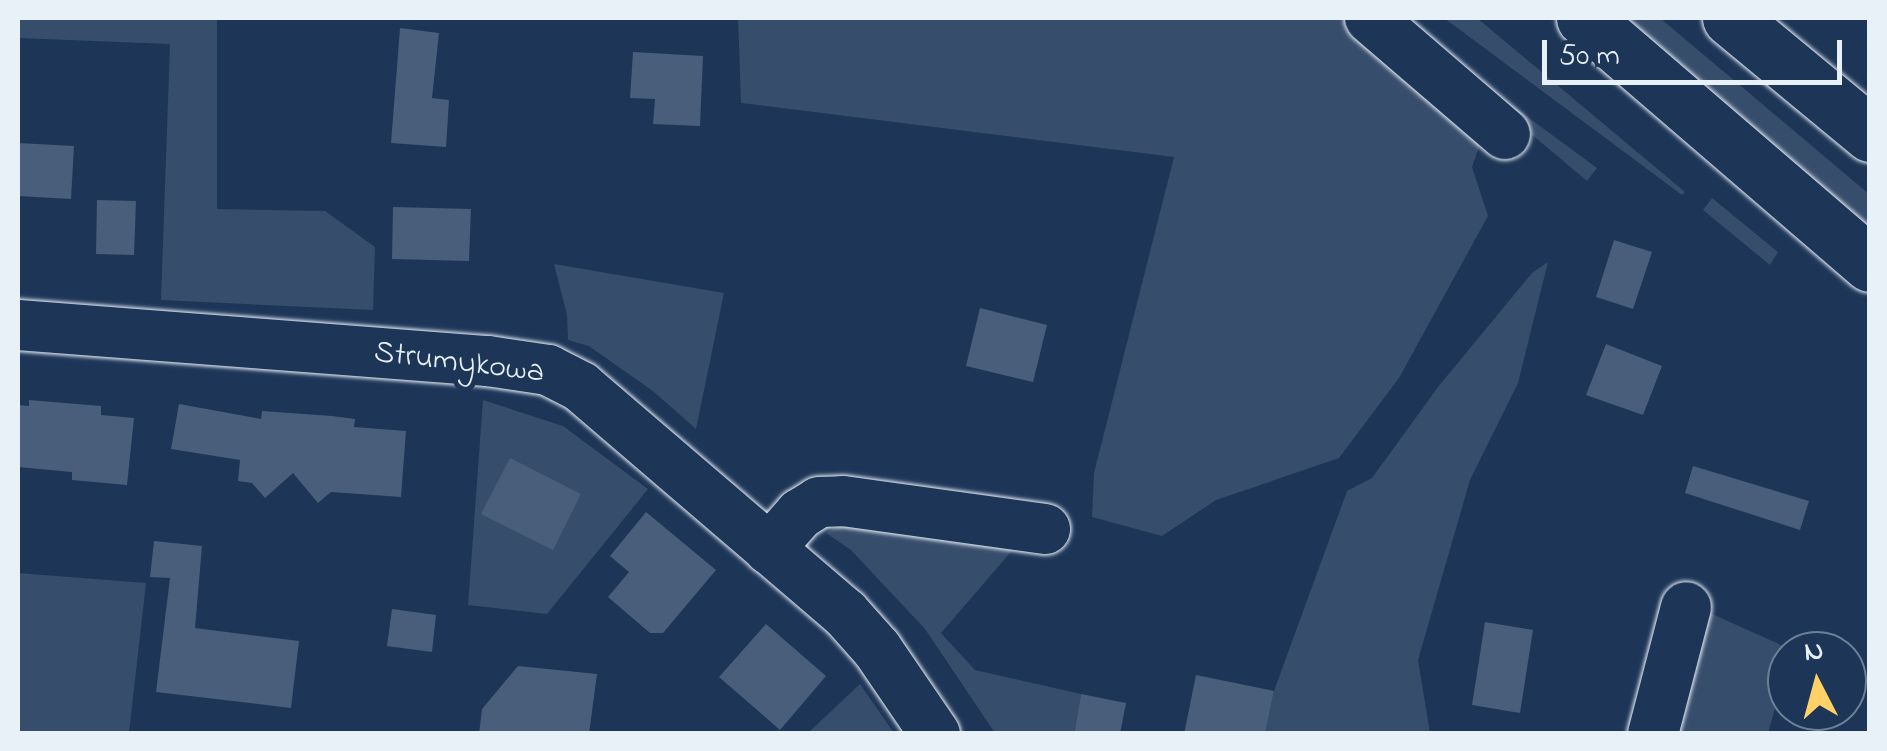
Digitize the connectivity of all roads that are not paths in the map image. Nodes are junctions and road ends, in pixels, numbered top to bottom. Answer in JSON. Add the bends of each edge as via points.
{"nodes":[{"id":1,"x":1370,"y":18,"type":"edge"},
{"id":2,"x":1584,"y":18,"type":"edge"},
{"id":3,"x":1730,"y":18,"type":"edge"},
{"id":4,"x":1504,"y":134,"type":"dead end"},
{"id":5,"x":1870,"y":134,"type":"edge"},
{"id":6,"x":1870,"y":264,"type":"edge"},
{"id":7,"x":18,"y":326,"type":"edge"},
{"id":8,"x":1044,"y":529,"type":"dead end"},
{"id":9,"x":769,"y":548,"type":"junction"},
{"id":10,"x":1686,"y":607,"type":"dead end"},
{"id":11,"x":935,"y":734,"type":"edge"},
{"id":12,"x":1653,"y":734,"type":"edge"}],
"edges":[{"from":1,"to":4,"type":"street"},
{"from":2,"to":6,"type":"main road"},
{"from":3,"to":5,"type":"main road"},
{"from":7,"to":9,"type":"street","name":"Strumykowa","via":[[548,370],[580,387]]},
{"from":8,"to":9,"type":"street","via":[[819,502]]},
{"from":9,"to":11,"type":"street","name":"Strumykowa","via":[[864,632]]},
{"from":10,"to":12,"type":"street"}]}
